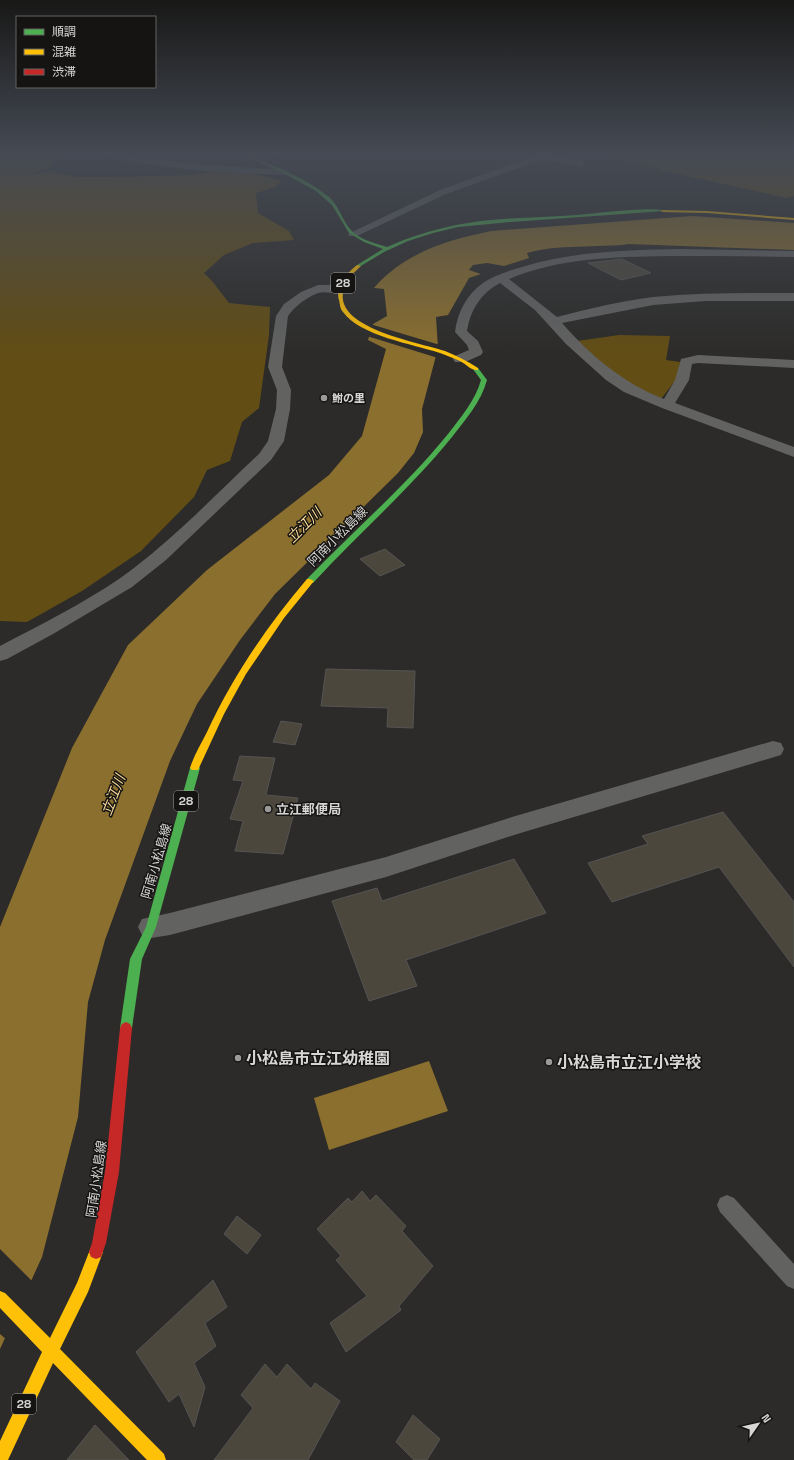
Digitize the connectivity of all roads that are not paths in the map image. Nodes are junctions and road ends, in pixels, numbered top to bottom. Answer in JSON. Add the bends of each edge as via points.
{"nodes":[{"id":1,"x":343,"y":220,"type":"edge"},
{"id":2,"x":383,"y":220,"type":"edge"},
{"id":3,"x":528,"y":220,"type":"edge"},
{"id":4,"x":353,"y":234,"type":"junction"},
{"id":5,"x":388,"y":249,"type":"junction"},
{"id":6,"x":794,"y":254,"type":"edge"},
{"id":7,"x":501,"y":278,"type":"junction"},
{"id":8,"x":340,"y":288,"type":"junction"},
{"id":9,"x":794,"y":297,"type":"edge"},
{"id":10,"x":554,"y":321,"type":"junction"},
{"id":11,"x":460,"y":359,"type":"junction"},
{"id":12,"x":794,"y":364,"type":"edge"},
{"id":13,"x":667,"y":405,"type":"junction"},
{"id":14,"x":794,"y":452,"type":"edge"},
{"id":15,"x":0,"y":654,"type":"edge"},
{"id":16,"x":773,"y":749,"type":"dead end"},
{"id":17,"x":151,"y":927,"type":"junction"},
{"id":18,"x":727,"y":1205,"type":"dead end"},
{"id":19,"x":794,"y":1279,"type":"edge"},
{"id":20,"x":0,"y":1298,"type":"edge"},
{"id":21,"x":51,"y":1350,"type":"junction"},
{"id":22,"x":0,"y":1459,"type":"edge"},
{"id":23,"x":158,"y":1460,"type":"edge"}],
"edges":[{"from":1,"to":4,"type":"main road"},
{"from":2,"to":4,"type":"street"},
{"from":3,"to":5,"type":"main road","number":"28","via":[[458,226],[434,231]]},
{"from":4,"to":5,"type":"main road"},
{"from":5,"to":8,"type":"main road","number":"28","via":[[356,267]]},
{"from":6,"to":7,"type":"street","via":[[682,252],[586,257],[556,260]]},
{"from":7,"to":10,"type":"street"},
{"from":7,"to":11,"type":"street","via":[[486,286],[468,306],[461,320],[460,332],[473,344],[476,352]]},
{"from":8,"to":11,"type":"main road","name":"阿南小松島線","number":"28","via":[[341,307],[364,328]]},
{"from":8,"to":15,"type":"street","via":[[318,289],[305,295],[288,307],[282,316],[275,368],[284,390],[283,409],[276,441],[265,457],[160,556],[125,583]]},
{"from":9,"to":10,"type":"street","via":[[695,297],[652,301]]},
{"from":10,"to":13,"type":"street","via":[[571,341],[611,377],[629,389]]},
{"from":11,"to":17,"type":"main road","name":"阿南小松島線","number":"28","via":[[470,363],[484,380],[480,396],[437,453],[407,486],[324,566],[295,598],[260,646],[223,705],[196,765]]},
{"from":12,"to":13,"type":"street","via":[[698,359],[686,362],[682,380]]},
{"from":13,"to":14,"type":"street"},
{"from":16,"to":17,"type":"street","via":[[512,826],[386,867]]},
{"from":17,"to":21,"type":"main road","name":"阿南小松島線","number":"28","via":[[136,959],[123,1047],[112,1172],[99,1243],[84,1287]]},
{"from":18,"to":19,"type":"lane"},
{"from":20,"to":21,"type":"main road"},
{"from":21,"to":22,"type":"main road","name":"阿南小松島線","number":"28"},
{"from":21,"to":23,"type":"main road"}]}
